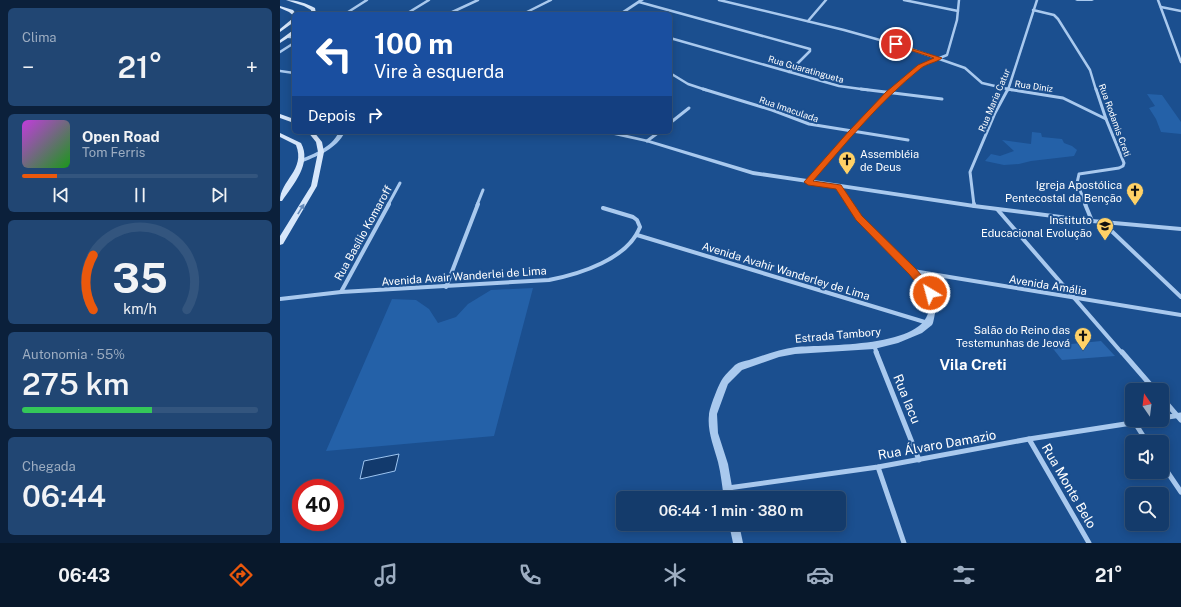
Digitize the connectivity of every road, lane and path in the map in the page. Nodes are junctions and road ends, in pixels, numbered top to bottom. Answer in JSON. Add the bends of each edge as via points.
{"nodes":[{"id":1,"x":288,"y":0,"type":"edge"},
{"id":2,"x":367,"y":0,"type":"edge"},
{"id":3,"x":429,"y":0,"type":"edge"},
{"id":4,"x":478,"y":0,"type":"edge"},
{"id":5,"x":551,"y":0,"type":"edge"},
{"id":6,"x":719,"y":0,"type":"edge"},
{"id":7,"x":826,"y":0,"type":"edge"},
{"id":8,"x":904,"y":0,"type":"edge"},
{"id":9,"x":959,"y":0,"type":"edge"},
{"id":10,"x":1037,"y":0,"type":"edge"},
{"id":11,"x":1077,"y":0,"type":"edge"},
{"id":12,"x":1092,"y":0,"type":"edge"},
{"id":13,"x":1158,"y":0,"type":"edge"},
{"id":14,"x":640,"y":1,"type":"edge"},
{"id":15,"x":281,"y":7,"type":"edge"},
{"id":16,"x":1161,"y":7,"type":"junction"},
{"id":17,"x":1033,"y":10,"type":"junction"},
{"id":18,"x":958,"y":11,"type":"junction"},
{"id":19,"x":1181,"y":11,"type":"edge"},
{"id":20,"x":292,"y":12,"type":"edge"},
{"id":21,"x":314,"y":12,"type":"edge"},
{"id":22,"x":348,"y":12,"type":"edge"},
{"id":23,"x":409,"y":12,"type":"edge"},
{"id":24,"x":452,"y":12,"type":"edge"},
{"id":25,"x":527,"y":12,"type":"edge"},
{"id":26,"x":623,"y":12,"type":"edge"},
{"id":27,"x":808,"y":21,"type":"junction"},
{"id":28,"x":292,"y":22,"type":"edge"},
{"id":29,"x":280,"y":31,"type":"edge"},
{"id":30,"x":291,"y":37,"type":"edge"},
{"id":31,"x":674,"y":39,"type":"edge"},
{"id":32,"x":280,"y":42,"type":"edge"},
{"id":33,"x":292,"y":44,"type":"edge"},
{"id":34,"x":280,"y":52,"type":"edge"},
{"id":35,"x":940,"y":58,"type":"junction"},
{"id":36,"x":1181,"y":61,"type":"edge"},
{"id":37,"x":280,"y":71,"type":"edge"},
{"id":38,"x":789,"y":72,"type":"junction"},
{"id":39,"x":292,"y":73,"type":"edge"},
{"id":40,"x":672,"y":74,"type":"edge"},
{"id":41,"x":1008,"y":89,"type":"junction"},
{"id":42,"x":888,"y":93,"type":"junction"},
{"id":43,"x":942,"y":99,"type":"dead end"},
{"id":44,"x":689,"y":108,"type":"dead end"},
{"id":45,"x":280,"y":116,"type":"edge"},
{"id":46,"x":1106,"y":119,"type":"junction"},
{"id":47,"x":292,"y":120,"type":"edge"},
{"id":48,"x":672,"y":121,"type":"edge"},
{"id":49,"x":851,"y":132,"type":"junction"},
{"id":50,"x":313,"y":134,"type":"edge"},
{"id":51,"x":341,"y":134,"type":"edge"},
{"id":52,"x":616,"y":134,"type":"edge"},
{"id":53,"x":657,"y":134,"type":"edge"},
{"id":54,"x":280,"y":136,"type":"edge"},
{"id":55,"x":908,"y":140,"type":"dead end"},
{"id":56,"x":648,"y":141,"type":"junction"},
{"id":57,"x":322,"y":152,"type":"junction"},
{"id":58,"x":301,"y":161,"type":"junction"},
{"id":59,"x":808,"y":182,"type":"junction"},
{"id":60,"x":400,"y":183,"type":"dead end"},
{"id":61,"x":838,"y":186,"type":"junction"},
{"id":62,"x":483,"y":190,"type":"dead end"},
{"id":63,"x":280,"y":199,"type":"edge"},
{"id":64,"x":974,"y":206,"type":"junction"},
{"id":65,"x":603,"y":208,"type":"dead end"},
{"id":66,"x":997,"y":209,"type":"junction"},
{"id":67,"x":1092,"y":221,"type":"junction"},
{"id":68,"x":1102,"y":222,"type":"junction"},
{"id":69,"x":1181,"y":229,"type":"edge"},
{"id":70,"x":637,"y":235,"type":"junction"},
{"id":71,"x":280,"y":242,"type":"edge"},
{"id":72,"x":913,"y":271,"type":"junction"},
{"id":73,"x":446,"y":287,"type":"junction"},
{"id":74,"x":340,"y":292,"type":"junction"},
{"id":75,"x":1181,"y":297,"type":"edge"},
{"id":76,"x":280,"y":299,"type":"edge"},
{"id":77,"x":1074,"y":299,"type":"junction"},
{"id":78,"x":1181,"y":315,"type":"edge"},
{"id":79,"x":929,"y":323,"type":"junction"},
{"id":80,"x":874,"y":346,"type":"junction"},
{"id":81,"x":1149,"y":383,"type":"edge"},
{"id":82,"x":1169,"y":405,"type":"edge"},
{"id":83,"x":1179,"y":415,"type":"edge"},
{"id":84,"x":1169,"y":417,"type":"edge"},
{"id":85,"x":1181,"y":420,"type":"edge"},
{"id":86,"x":1125,"y":425,"type":"edge"},
{"id":87,"x":1029,"y":439,"type":"junction"},
{"id":88,"x":919,"y":460,"type":"junction"},
{"id":89,"x":878,"y":467,"type":"junction"},
{"id":90,"x":1169,"y":474,"type":"edge"},
{"id":91,"x":728,"y":488,"type":"junction"},
{"id":92,"x":728,"y":491,"type":"edge"},
{"id":93,"x":1181,"y":492,"type":"edge"},
{"id":94,"x":735,"y":531,"type":"edge"},
{"id":95,"x":738,"y":543,"type":"edge"},
{"id":96,"x":904,"y":543,"type":"edge"},
{"id":97,"x":1089,"y":543,"type":"edge"}],
"edges":[{"from":1,"to":21,"type":"main road","via":[[306,5]]},
{"from":2,"to":22,"type":"street"},
{"from":3,"to":23,"type":"street"},
{"from":4,"to":24,"type":"street"},
{"from":5,"to":25,"type":"street"},
{"from":6,"to":27,"type":"street","name":"Rua Diniz"},
{"from":7,"to":27,"type":"street"},
{"from":8,"to":18,"type":"street"},
{"from":9,"to":18,"type":"street"},
{"from":10,"to":17,"type":"street","name":"Rua Maria Catur"},
{"from":11,"to":12,"type":"street"},
{"from":13,"to":16,"type":"street"},
{"from":14,"to":26,"type":"street"},
{"from":14,"to":38,"type":"street","via":[[807,47],[810,50]]},
{"from":15,"to":20,"type":"main road"},
{"from":16,"to":19,"type":"street"},
{"from":16,"to":36,"type":"street"},
{"from":17,"to":41,"type":"street","name":"Rua Maria Catur"},
{"from":17,"to":46,"type":"street","name":"Rua Rodamis Creti","via":[[1054,15],[1058,19],[1090,70]]},
{"from":18,"to":35,"type":"street","via":[[948,52]]},
{"from":27,"to":35,"type":"street","name":"Rua Diniz"},
{"from":28,"to":29,"type":"main road"},
{"from":30,"to":32,"type":"main road"},
{"from":31,"to":38,"type":"street","name":"Rua Guaratingueta"},
{"from":33,"to":34,"type":"street"},
{"from":35,"to":41,"type":"street","name":"Rua Diniz","via":[[969,70],[982,83]]},
{"from":35,"to":42,"type":"street","via":[[920,66]]},
{"from":37,"to":39,"type":"street"},
{"from":38,"to":42,"type":"street","name":"Rua Guaratingueta","via":[[839,86]]},
{"from":40,"to":49,"type":"street","name":"Rua Imaculada","via":[[688,84],[809,124]]},
{"from":41,"to":46,"type":"street","name":"Rua Diniz","via":[[1063,98]]},
{"from":41,"to":64,"type":"street","name":"Rua Maria Catur","via":[[970,172]]},
{"from":42,"to":43,"type":"street","name":"Rua Guaratingueta"},
{"from":42,"to":49,"type":"street"},
{"from":44,"to":48,"type":"street"},
{"from":45,"to":47,"type":"main road"},
{"from":46,"to":67,"type":"street","name":"Rua Rodamis Creti","via":[[1124,163],[1119,168],[1079,174],[1077,183]]},
{"from":49,"to":55,"type":"street","name":"Rua Imaculada"},
{"from":49,"to":59,"type":"street"},
{"from":50,"to":57,"type":"main road"},
{"from":51,"to":57,"type":"street"},
{"from":52,"to":56,"type":"street"},
{"from":53,"to":56,"type":"street"},
{"from":54,"to":58,"type":"main road","via":[[298,144],[302,153]]},
{"from":56,"to":59,"type":"street","via":[[753,173]]},
{"from":57,"to":58,"type":"street"},
{"from":71,"to":57,"type":"main road","one_way":true,"via":[[314,186]]},
{"from":58,"to":63,"type":"main road"},
{"from":59,"to":61,"type":"street"},
{"from":60,"to":74,"type":"street","name":"Rua Basílio Komaroff"},
{"from":61,"to":64,"type":"street"},
{"from":61,"to":72,"type":"street","via":[[859,218]]},
{"from":62,"to":73,"type":"street"},
{"from":64,"to":66,"type":"street"},
{"from":65,"to":70,"type":"street","via":[[638,220],[640,227]]},
{"from":66,"to":67,"type":"street"},
{"from":66,"to":77,"type":"street"},
{"from":67,"to":68,"type":"street"},
{"from":68,"to":69,"type":"street"},
{"from":68,"to":75,"type":"street"},
{"from":70,"to":73,"type":"street","name":"Avenida Avair Wanderlei de Lima","via":[[624,250],[574,275],[549,280]]},
{"from":70,"to":79,"type":"street","name":"Avenida Avahir Wanderley de Lima"},
{"from":72,"to":77,"type":"street","name":"Avenida Amália"},
{"from":72,"to":79,"type":"street","via":[[930,293],[933,308]]},
{"from":73,"to":74,"type":"street","name":"Avenida Avair Wanderlei de Lima"},
{"from":74,"to":76,"type":"street","name":"Avenida Avair Wanderlei de Lima"},
{"from":77,"to":78,"type":"street","name":"Avenida Amália"},
{"from":77,"to":81,"type":"street"},
{"from":79,"to":80,"type":"street","name":"Estrada Tambory","via":[[919,331],[898,340]]},
{"from":80,"to":88,"type":"street","name":"Rua Iacu"},
{"from":80,"to":91,"type":"street","name":"Estrada Tambory","via":[[795,351],[739,367],[725,382],[713,414],[714,433]]},
{"from":82,"to":83,"type":"street"},
{"from":83,"to":84,"type":"street"},
{"from":83,"to":85,"type":"street"},
{"from":86,"to":87,"type":"street","name":"Rua Álvaro Damazio"},
{"from":87,"to":88,"type":"street","name":"Rua Álvaro Damazio"},
{"from":87,"to":97,"type":"street","name":"Rua Monte Belo"},
{"from":88,"to":89,"type":"street","name":"Rua Álvaro Damazio"},
{"from":89,"to":91,"type":"street","name":"Rua Álvaro Damazio"},
{"from":89,"to":96,"type":"street"},
{"from":90,"to":93,"type":"street"},
{"from":91,"to":92,"type":"street","name":"Estrada Tambory"},
{"from":94,"to":95,"type":"street"}]}
